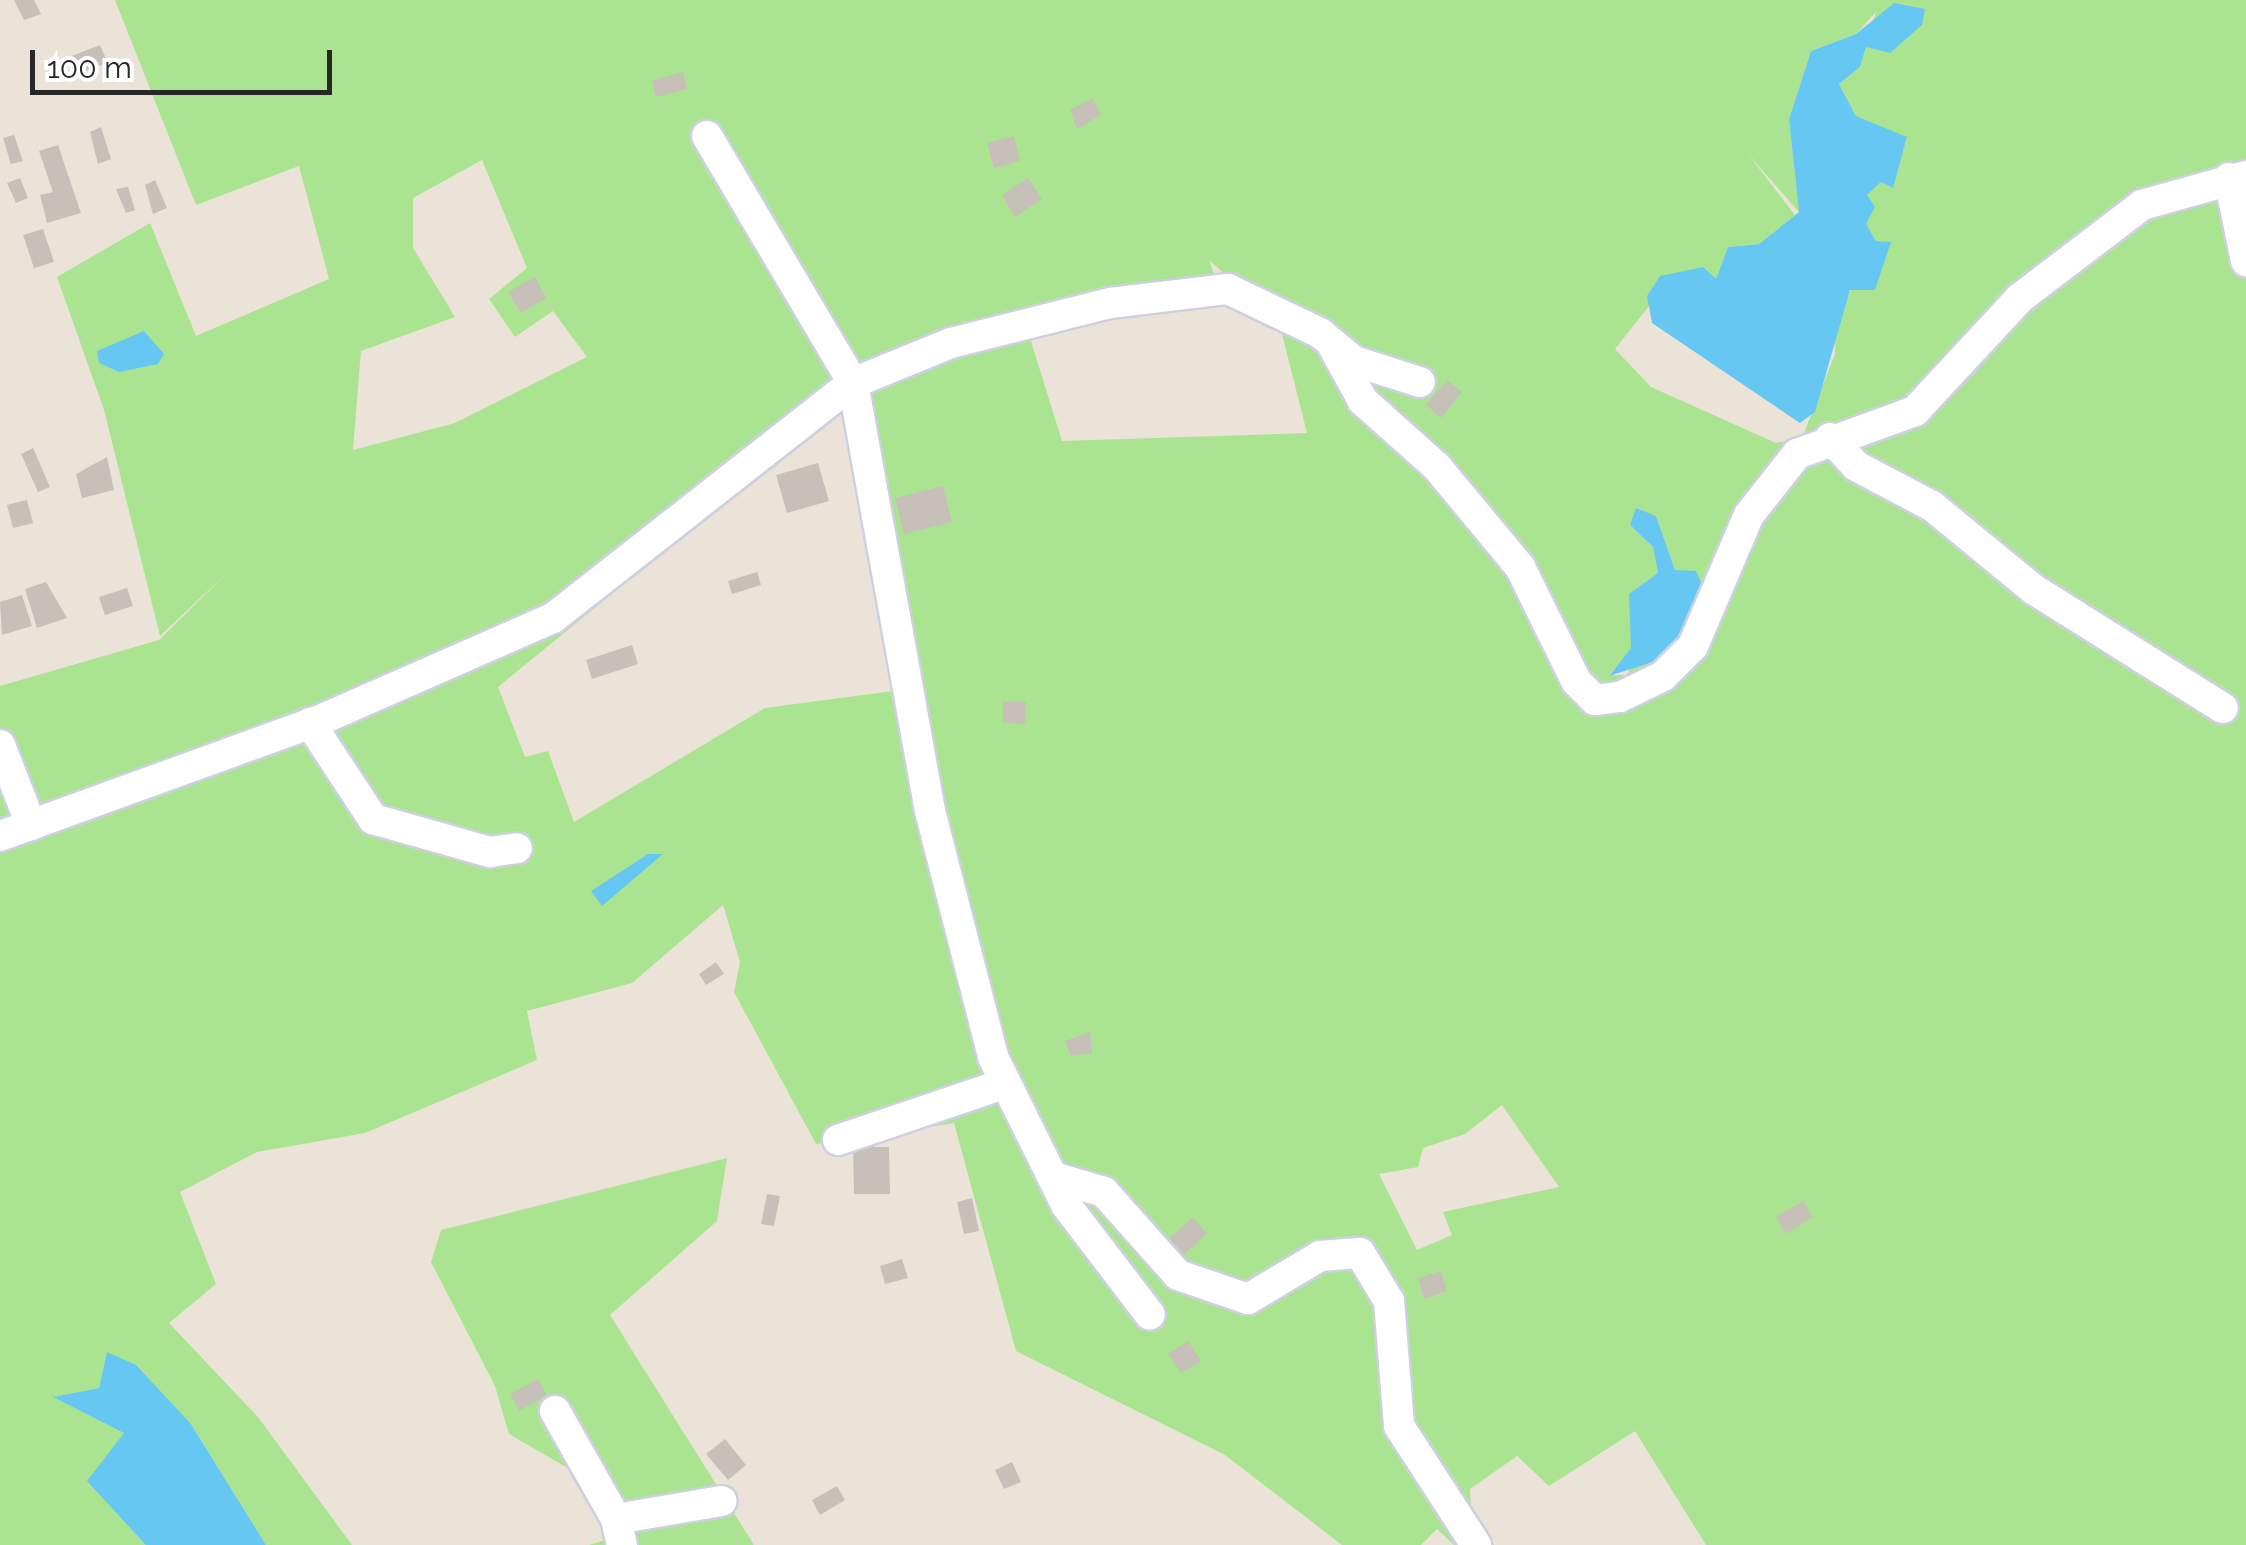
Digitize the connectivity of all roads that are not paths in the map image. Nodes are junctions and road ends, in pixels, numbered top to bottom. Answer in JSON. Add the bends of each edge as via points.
{"nodes":[{"id":1,"x":707,"y":136,"type":"dead end"},
{"id":2,"x":2238,"y":177,"type":"edge"},
{"id":3,"x":2246,"y":261,"type":"edge"},
{"id":4,"x":1332,"y":345,"type":"junction"},
{"id":5,"x":1420,"y":382,"type":"dead end"},
{"id":6,"x":853,"y":383,"type":"junction"},
{"id":7,"x":1830,"y":438,"type":"junction"},
{"id":8,"x":2223,"y":708,"type":"dead end"},
{"id":9,"x":310,"y":723,"type":"junction"},
{"id":10,"x":0,"y":745,"type":"edge"},
{"id":11,"x":31,"y":825,"type":"junction"},
{"id":12,"x":0,"y":836,"type":"edge"},
{"id":13,"x":516,"y":848,"type":"dead end"},
{"id":14,"x":1004,"y":1084,"type":"junction"},
{"id":15,"x":838,"y":1140,"type":"dead end"},
{"id":16,"x":1053,"y":1177,"type":"junction"},
{"id":17,"x":1150,"y":1315,"type":"dead end"},
{"id":18,"x":555,"y":1411,"type":"dead end"},
{"id":19,"x":721,"y":1501,"type":"dead end"},
{"id":20,"x":619,"y":1532,"type":"edge"},
{"id":21,"x":1476,"y":1545,"type":"edge"}],
"edges":[{"from":1,"to":6,"type":"street"},
{"from":2,"to":3,"type":"street"},
{"from":2,"to":7,"type":"street","via":[[2142,205],[2020,298],[1915,412]]},
{"from":4,"to":5,"type":"street"},
{"from":4,"to":6,"type":"street","via":[[1247,296],[1207,287],[951,342]]},
{"from":4,"to":7,"type":"street","via":[[1363,401],[1436,466],[1520,567],[1576,681],[1595,700],[1663,676],[1693,646],[1769,483],[1797,454]]},
{"from":6,"to":9,"type":"street","via":[[553,618]]},
{"from":6,"to":14,"type":"street","via":[[930,812]]},
{"from":7,"to":8,"type":"street","via":[[1856,466],[1932,506],[2034,589]]},
{"from":9,"to":11,"type":"street"},
{"from":9,"to":13,"type":"street","via":[[373,818],[490,852]]},
{"from":10,"to":11,"type":"street"},
{"from":11,"to":12,"type":"street"},
{"from":14,"to":15,"type":"street"},
{"from":14,"to":16,"type":"street"},
{"from":16,"to":17,"type":"street"},
{"from":16,"to":21,"type":"street","via":[[1104,1192],[1178,1275],[1248,1299],[1320,1256],[1360,1254],[1389,1302],[1398,1426]]},
{"from":18,"to":20,"type":"street"},
{"from":19,"to":20,"type":"street"}]}
